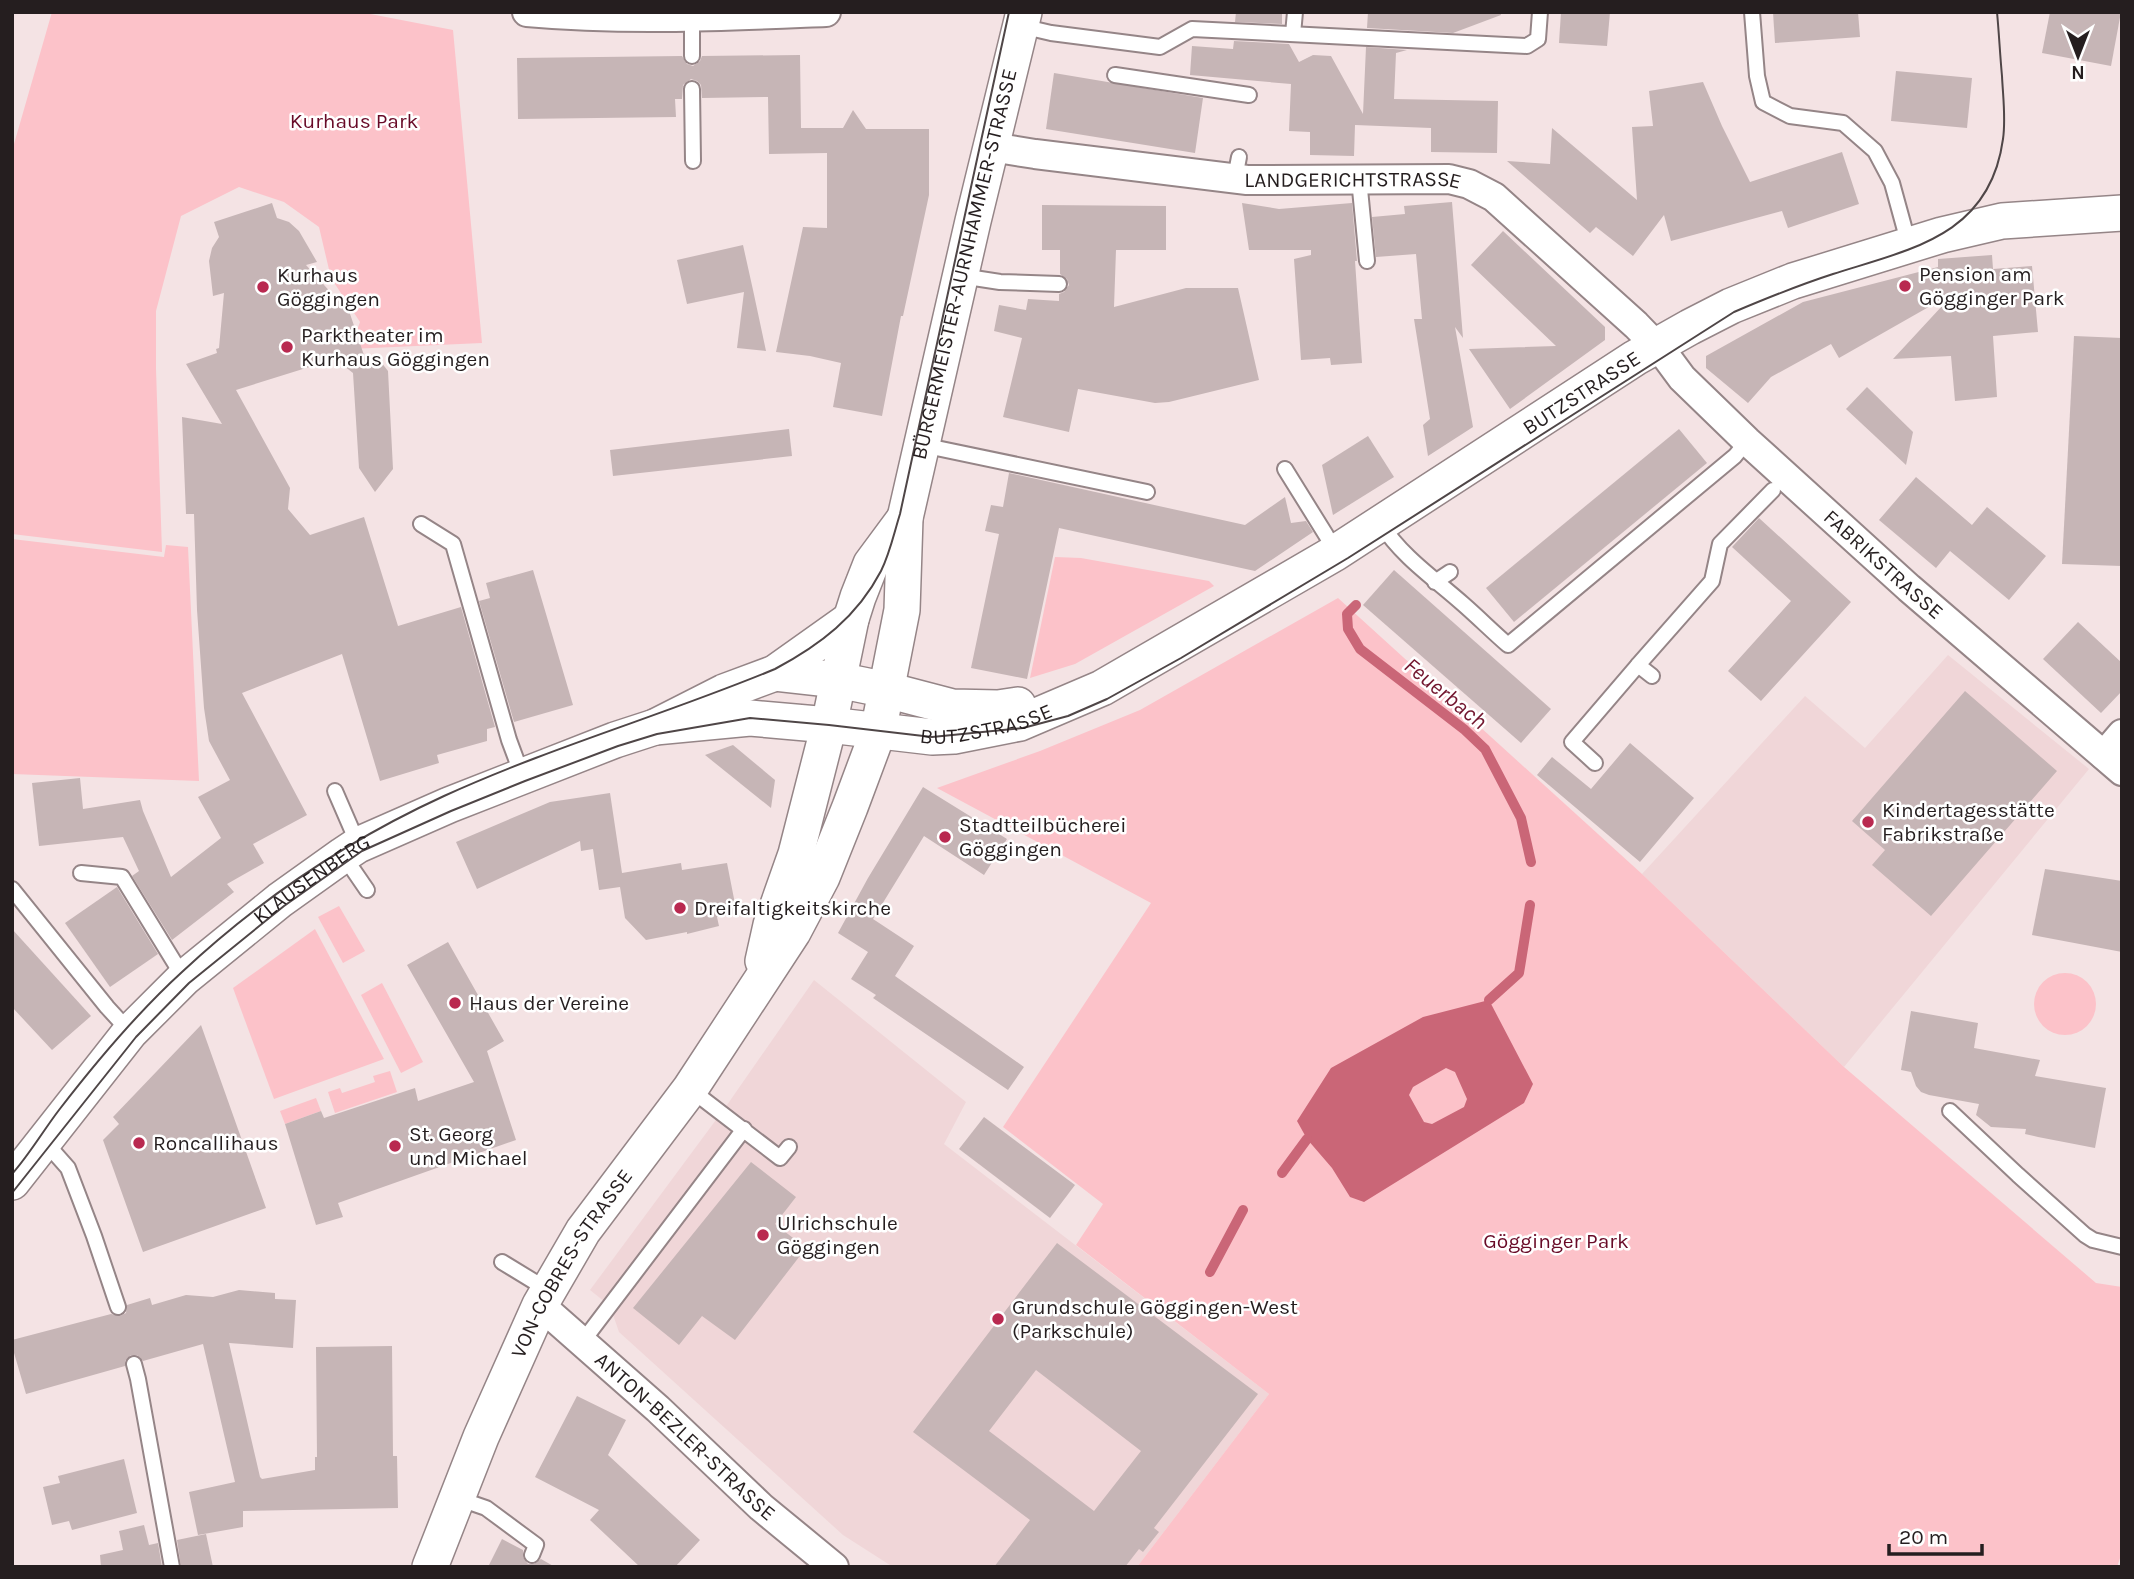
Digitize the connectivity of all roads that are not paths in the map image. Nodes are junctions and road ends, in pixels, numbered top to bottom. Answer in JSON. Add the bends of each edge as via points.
{"nodes":[{"id":1,"x":527,"y":12,"type":"edge"},
{"id":2,"x":826,"y":12,"type":"edge"},
{"id":3,"x":1295,"y":12,"type":"edge"},
{"id":4,"x":1540,"y":12,"type":"edge"},
{"id":5,"x":1752,"y":12,"type":"edge"},
{"id":6,"x":774,"y":13,"type":"edge"},
{"id":7,"x":1022,"y":16,"type":"edge"},
{"id":8,"x":692,"y":18,"type":"junction"},
{"id":9,"x":1293,"y":34,"type":"junction"},
{"id":10,"x":692,"y":56,"type":"dead end"},
{"id":11,"x":1115,"y":75,"type":"dead end"},
{"id":12,"x":692,"y":89,"type":"dead end"},
{"id":13,"x":1249,"y":95,"type":"dead end"},
{"id":14,"x":990,"y":147,"type":"junction"},
{"id":15,"x":693,"y":161,"type":"dead end"},
{"id":16,"x":1359,"y":179,"type":"junction"},
{"id":17,"x":2122,"y":213,"type":"edge"},
{"id":18,"x":1909,"y":245,"type":"junction"},
{"id":19,"x":1367,"y":261,"type":"dead end"},
{"id":20,"x":961,"y":276,"type":"junction"},
{"id":21,"x":1059,"y":284,"type":"dead end"},
{"id":22,"x":1656,"y":346,"type":"junction"},
{"id":23,"x":1747,"y":441,"type":"junction"},
{"id":24,"x":922,"y":445,"type":"junction"},
{"id":25,"x":1285,"y":469,"type":"dead end"},
{"id":26,"x":1773,"y":490,"type":"dead end"},
{"id":27,"x":1147,"y":492,"type":"dead end"},
{"id":28,"x":905,"y":518,"type":"junction"},
{"id":29,"x":421,"y":524,"type":"dead end"},
{"id":30,"x":1381,"y":524,"type":"junction"},
{"id":31,"x":1335,"y":553,"type":"junction"},
{"id":32,"x":1450,"y":572,"type":"dead end"},
{"id":33,"x":1435,"y":583,"type":"junction"},
{"id":34,"x":851,"y":619,"type":"junction"},
{"id":35,"x":1638,"y":665,"type":"junction"},
{"id":36,"x":775,"y":673,"type":"junction"},
{"id":37,"x":1653,"y":676,"type":"dead end"},
{"id":38,"x":838,"y":680,"type":"junction"},
{"id":39,"x":887,"y":690,"type":"junction"},
{"id":40,"x":1091,"y":694,"type":"junction"},
{"id":41,"x":829,"y":725,"type":"junction"},
{"id":42,"x":655,"y":727,"type":"junction"},
{"id":43,"x":878,"y":732,"type":"junction"},
{"id":44,"x":2116,"y":753,"type":"edge"},
{"id":45,"x":1595,"y":763,"type":"dead end"},
{"id":46,"x":522,"y":775,"type":"junction"},
{"id":47,"x":335,"y":791,"type":"dead end"},
{"id":48,"x":351,"y":850,"type":"junction"},
{"id":49,"x":81,"y":873,"type":"dead end"},
{"id":50,"x":12,"y":888,"type":"edge"},
{"id":51,"x":368,"y":890,"type":"dead end"},
{"id":52,"x":184,"y":978,"type":"junction"},
{"id":53,"x":757,"y":985,"type":"junction"},
{"id":54,"x":131,"y":1032,"type":"junction"},
{"id":55,"x":690,"y":1089,"type":"junction"},
{"id":56,"x":1950,"y":1111,"type":"dead end"},
{"id":57,"x":744,"y":1129,"type":"junction"},
{"id":58,"x":45,"y":1142,"type":"junction"},
{"id":59,"x":789,"y":1147,"type":"dead end"},
{"id":60,"x":12,"y":1182,"type":"edge"},
{"id":61,"x":2122,"y":1247,"type":"edge"},
{"id":62,"x":502,"y":1262,"type":"dead end"},
{"id":63,"x":544,"y":1298,"type":"junction"},
{"id":64,"x":118,"y":1307,"type":"dead end"},
{"id":65,"x":583,"y":1341,"type":"junction"},
{"id":66,"x":134,"y":1364,"type":"dead end"},
{"id":67,"x":456,"y":1497,"type":"junction"},
{"id":68,"x":532,"y":1555,"type":"dead end"},
{"id":69,"x":172,"y":1567,"type":"edge"},
{"id":70,"x":430,"y":1567,"type":"edge"},
{"id":71,"x":834,"y":1567,"type":"edge"}],
"edges":[{"from":1,"to":8,"type":"street"},
{"from":2,"to":6,"type":"street"},
{"from":3,"to":9,"type":"lane"},
{"from":4,"to":9,"type":"lane","via":[[1538,39],[1527,46]]},
{"from":5,"to":18,"type":"lane","via":[[1763,102],[1790,116],[1843,123],[1875,151],[1892,183]]},
{"from":6,"to":8,"type":"street"},
{"from":7,"to":9,"type":"lane","via":[[1051,33],[1160,47],[1192,29]]},
{"from":7,"to":14,"type":"street","name":"BÜRGERMEISTER-AURNHAMMER-STRASSE"},
{"from":8,"to":10,"type":"lane"},
{"from":11,"to":13,"type":"lane"},
{"from":12,"to":15,"type":"lane"},
{"from":14,"to":16,"type":"street","name":"LANDGERICHTSTRASSE"},
{"from":14,"to":20,"type":"street","name":"BÜRGERMEISTER-AURNHAMMER-STRASSE"},
{"from":16,"to":19,"type":"lane"},
{"from":16,"to":22,"type":"street","name":"LANDGERICHTSTRASSE","via":[[1449,178],[1494,197]]},
{"from":17,"to":18,"type":"street","name":"BUTZSTRASSE","via":[[2002,221]]},
{"from":18,"to":22,"type":"street","name":"BUTZSTRASSE","via":[[1793,281],[1731,306]]},
{"from":20,"to":21,"type":"lane"},
{"from":20,"to":24,"type":"street","name":"BÜRGERMEISTER-AURNHAMMER-STRASSE"},
{"from":22,"to":23,"type":"street","name":"FABRIKSTRASSE"},
{"from":22,"to":30,"type":"street","name":"BUTZSTRASSE"},
{"from":23,"to":33,"type":"lane","via":[[1735,456],[1508,645]]},
{"from":23,"to":44,"type":"street","name":"FABRIKSTRASSE","via":[[1909,588]]},
{"from":24,"to":27,"type":"lane"},
{"from":24,"to":28,"type":"street","name":"BÜRGERMEISTER-AURNHAMMER-STRASSE"},
{"from":25,"to":31,"type":"lane"},
{"from":26,"to":35,"type":"lane","via":[[1720,544],[1712,582]]},
{"from":28,"to":34,"type":"street","name":"BÜRGERMEISTER-AURNHAMMER-STRASSE","via":[[871,564]]},
{"from":28,"to":39,"type":"street","name":"BÜRGERMEISTER-AURNHAMMER-STRASSE","via":[[902,610]]},
{"from":29,"to":46,"type":"lane","via":[[453,544]]},
{"from":30,"to":31,"type":"street","name":"BUTZSTRASSE"},
{"from":30,"to":33,"type":"lane"},
{"from":31,"to":40,"type":"street","name":"BUTZSTRASSE"},
{"from":32,"to":33,"type":"lane"},
{"from":34,"to":36,"type":"street","name":"KLAUSENBERG"},
{"from":34,"to":38,"type":"street","name":"BÜRGERMEISTER-AURNHAMMER-STRASSE"},
{"from":35,"to":37,"type":"lane"},
{"from":35,"to":45,"type":"lane","via":[[1573,742]]},
{"from":36,"to":38,"type":"street","name":"KLAUSENBERG"},
{"from":36,"to":42,"type":"street","name":"KLAUSENBERG","via":[[724,692]]},
{"from":38,"to":39,"type":"street","name":"KLAUSENBERG"},
{"from":38,"to":41,"type":"street","name":"BÜRGERMEISTER-AURNHAMMER-STRASSE"},
{"from":39,"to":40,"type":"street","name":"BUTZSTRASSE","via":[[952,707],[998,708]]},
{"from":39,"to":43,"type":"street","name":"BÜRGERMEISTER-AURNHAMMER-STRASSE"},
{"from":40,"to":43,"type":"street","name":"BUTZSTRASSE","via":[[1020,723],[954,736]]},
{"from":41,"to":42,"type":"street","name":"KLAUSENBERG","via":[[750,718]]},
{"from":41,"to":43,"type":"street","name":"KLAUSENBERG"},
{"from":41,"to":53,"type":"street","name":"VON-COBRES-STRASSE"},
{"from":42,"to":46,"type":"street","name":"KLAUSENBERG"},
{"from":43,"to":53,"type":"street","name":"VON-COBRES-STRASSE","via":[[822,877],[793,932]]},
{"from":46,"to":48,"type":"street","name":"KLAUSENBERG"},
{"from":47,"to":48,"type":"lane"},
{"from":48,"to":51,"type":"lane"},
{"from":48,"to":52,"type":"street","name":"KLAUSENBERG","via":[[280,900]]},
{"from":49,"to":52,"type":"lane","via":[[122,877]]},
{"from":50,"to":54,"type":"lane"},
{"from":52,"to":54,"type":"street","name":"KLAUSENBERG"},
{"from":53,"to":55,"type":"street","name":"VON-COBRES-STRASSE"},
{"from":54,"to":58,"type":"street","name":"KLAUSENBERG"},
{"from":55,"to":57,"type":"lane"},
{"from":55,"to":63,"type":"street","name":"VON-COBRES-STRASSE","via":[[583,1231]]},
{"from":56,"to":61,"type":"lane","via":[[2085,1235]]},
{"from":57,"to":59,"type":"lane","via":[[780,1157]]},
{"from":57,"to":65,"type":"lane"},
{"from":58,"to":60,"type":"street","name":"KLAUSENBERG"},
{"from":58,"to":64,"type":"lane","via":[[68,1168]]},
{"from":62,"to":63,"type":"lane"},
{"from":63,"to":65,"type":"street","name":"ANTON-BEZLER-STRASSE"},
{"from":63,"to":67,"type":"street","name":"VON-COBRES-STRASSE"},
{"from":65,"to":71,"type":"street","name":"ANTON-BEZLER-STRASSE","via":[[761,1507]]},
{"from":66,"to":69,"type":"lane"},
{"from":67,"to":68,"type":"lane","via":[[486,1508],[537,1545]]},
{"from":67,"to":70,"type":"street","name":"VON-COBRES-STRASSE"}]}
